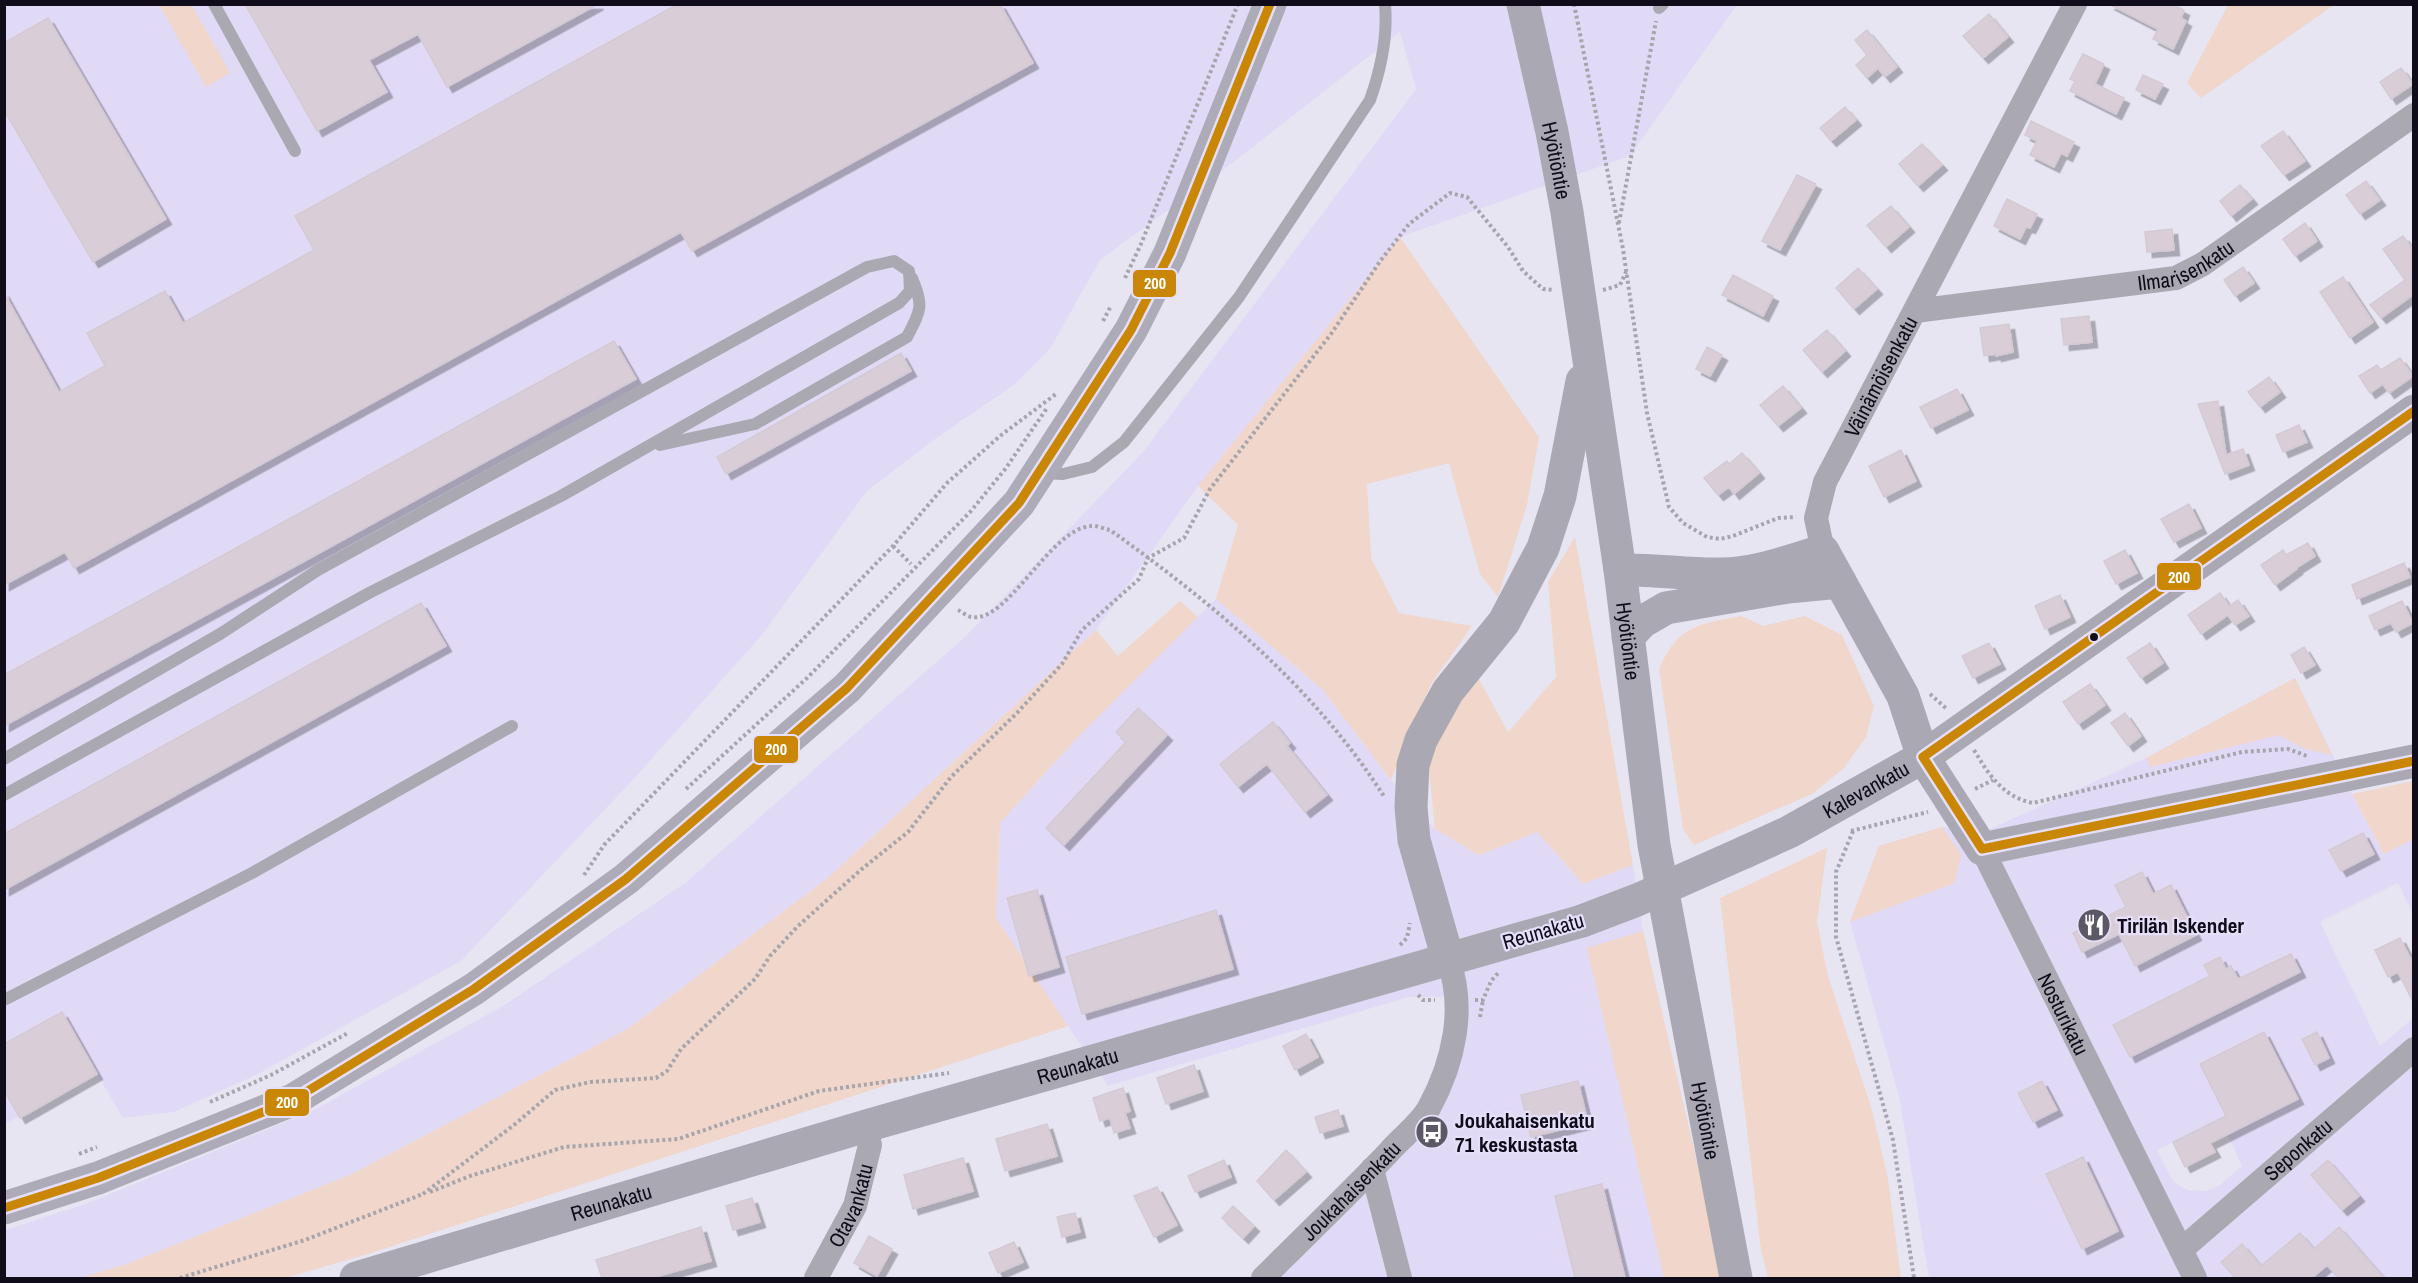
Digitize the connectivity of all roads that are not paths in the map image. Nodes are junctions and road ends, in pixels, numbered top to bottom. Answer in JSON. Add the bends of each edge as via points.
{"nodes":[{"id":1,"x":214,"y":4,"type":"edge"},
{"id":2,"x":1270,"y":4,"type":"edge"},
{"id":3,"x":1385,"y":4,"type":"edge"},
{"id":4,"x":1522,"y":4,"type":"edge"},
{"id":5,"x":2076,"y":4,"type":"edge"},
{"id":6,"x":2414,"y":115,"type":"edge"},
{"id":7,"x":295,"y":151,"type":"dead end"},
{"id":8,"x":909,"y":272,"type":"junction"},
{"id":9,"x":1916,"y":311,"type":"junction"},
{"id":10,"x":1588,"y":350,"type":"junction"},
{"id":11,"x":2414,"y":411,"type":"edge"},
{"id":12,"x":641,"y":451,"type":"junction"},
{"id":13,"x":1040,"y":473,"type":"junction"},
{"id":14,"x":1823,"y":550,"type":"junction"},
{"id":15,"x":1620,"y":570,"type":"junction"},
{"id":16,"x":1840,"y":582,"type":"junction"},
{"id":17,"x":1628,"y":637,"type":"junction"},
{"id":18,"x":512,"y":726,"type":"dead end"},
{"id":19,"x":1923,"y":757,"type":"junction"},
{"id":20,"x":4,"y":759,"type":"edge"},
{"id":21,"x":2414,"y":761,"type":"edge"},
{"id":22,"x":4,"y":795,"type":"edge"},
{"id":23,"x":1789,"y":832,"type":"joint"},
{"id":24,"x":1982,"y":849,"type":"junction"},
{"id":25,"x":1448,"y":958,"type":"junction"},
{"id":26,"x":4,"y":1000,"type":"edge"},
{"id":27,"x":2414,"y":1048,"type":"edge"},
{"id":28,"x":866,"y":1126,"type":"junction"},
{"id":29,"x":1372,"y":1169,"type":"junction"},
{"id":30,"x":4,"y":1208,"type":"edge"},
{"id":31,"x":2181,"y":1250,"type":"junction"},
{"id":32,"x":356,"y":1278,"type":"edge"},
{"id":33,"x":816,"y":1278,"type":"edge"},
{"id":34,"x":1263,"y":1278,"type":"edge"},
{"id":35,"x":1400,"y":1278,"type":"edge"},
{"id":36,"x":1736,"y":1278,"type":"edge"},
{"id":37,"x":2195,"y":1278,"type":"edge"}],
"edges":[{"from":1,"to":7,"type":"lane"},
{"from":2,"to":13,"type":"main road","via":[[1170,253],[1131,330]]},
{"from":3,"to":13,"type":"lane","via":[[1383,50],[1370,100],[1239,297],[1124,442],[1092,467],[1063,474]]},
{"from":4,"to":10,"type":"main road","name":"Hyötiöntie","via":[[1552,132]]},
{"from":5,"to":9,"type":"street","name":"Väinämöisenkatu"},
{"from":6,"to":9,"type":"street","name":"Ilmarisenkatu","via":[[2203,264],[2176,278]]},
{"from":8,"to":12,"type":"lane","via":[[910,291],[899,303]]},
{"from":8,"to":12,"type":"lane","via":[[921,299],[918,316],[907,337],[755,424]]},
{"from":8,"to":20,"type":"lane","via":[[894,261],[867,267],[318,570],[220,634]]},
{"from":9,"to":14,"type":"street","name":"Väinämöisenkatu","via":[[1825,482],[1816,518]]},
{"from":10,"to":15,"type":"main road","name":"Hyötiöntie"},
{"from":10,"to":25,"type":"main road","via":[[1560,496],[1543,548],[1504,622],[1448,691],[1421,740],[1413,765],[1414,840]]},
{"from":11,"to":19,"type":"main road","name":"Kalevankatu"},
{"from":12,"to":22,"type":"lane","via":[[369,593]]},
{"from":13,"to":30,"type":"main road","via":[[1018,503],[847,688],[626,879],[474,989],[293,1100],[98,1178]]},
{"from":14,"to":15,"type":"main road","via":[[1725,574]]},
{"from":14,"to":16,"type":"main road","name":"Väinämöisenkatu"},
{"from":15,"to":17,"type":"main road","name":"Hyötiöntie"},
{"from":16,"to":17,"type":"main road","via":[[1666,608],[1642,622]]},
{"from":16,"to":19,"type":"main road","name":"Väinämöisenkatu","via":[[1903,696]]},
{"from":17,"to":36,"type":"main road","name":"Hyötiöntie","via":[[1654,845]]},
{"from":18,"to":26,"type":"lane","via":[[252,873]]},
{"from":19,"to":23,"type":"main road","name":"Kalevankatu"},
{"from":19,"to":24,"type":"main road","name":"Nosturikatu"},
{"from":21,"to":24,"type":"main road"},
{"from":23,"to":25,"type":"main road","name":"Reunakatu","bridge":true,"via":[[1582,921]]},
{"from":24,"to":31,"type":"street","name":"Nosturikatu"},
{"from":25,"to":28,"type":"main road","name":"Reunakatu"},
{"from":25,"to":29,"type":"street","name":"Joukahaisenkatu","via":[[1458,1001],[1446,1071],[1428,1110]]},
{"from":27,"to":31,"type":"street","name":"Seponkatu"},
{"from":28,"to":32,"type":"main road","name":"Reunakatu"},
{"from":28,"to":33,"type":"street","name":"Otavankatu","via":[[870,1144],[855,1206]]},
{"from":29,"to":34,"type":"street","name":"Joukahaisenkatu"},
{"from":29,"to":35,"type":"street"},
{"from":31,"to":37,"type":"street","name":"Nosturikatu"}]}
